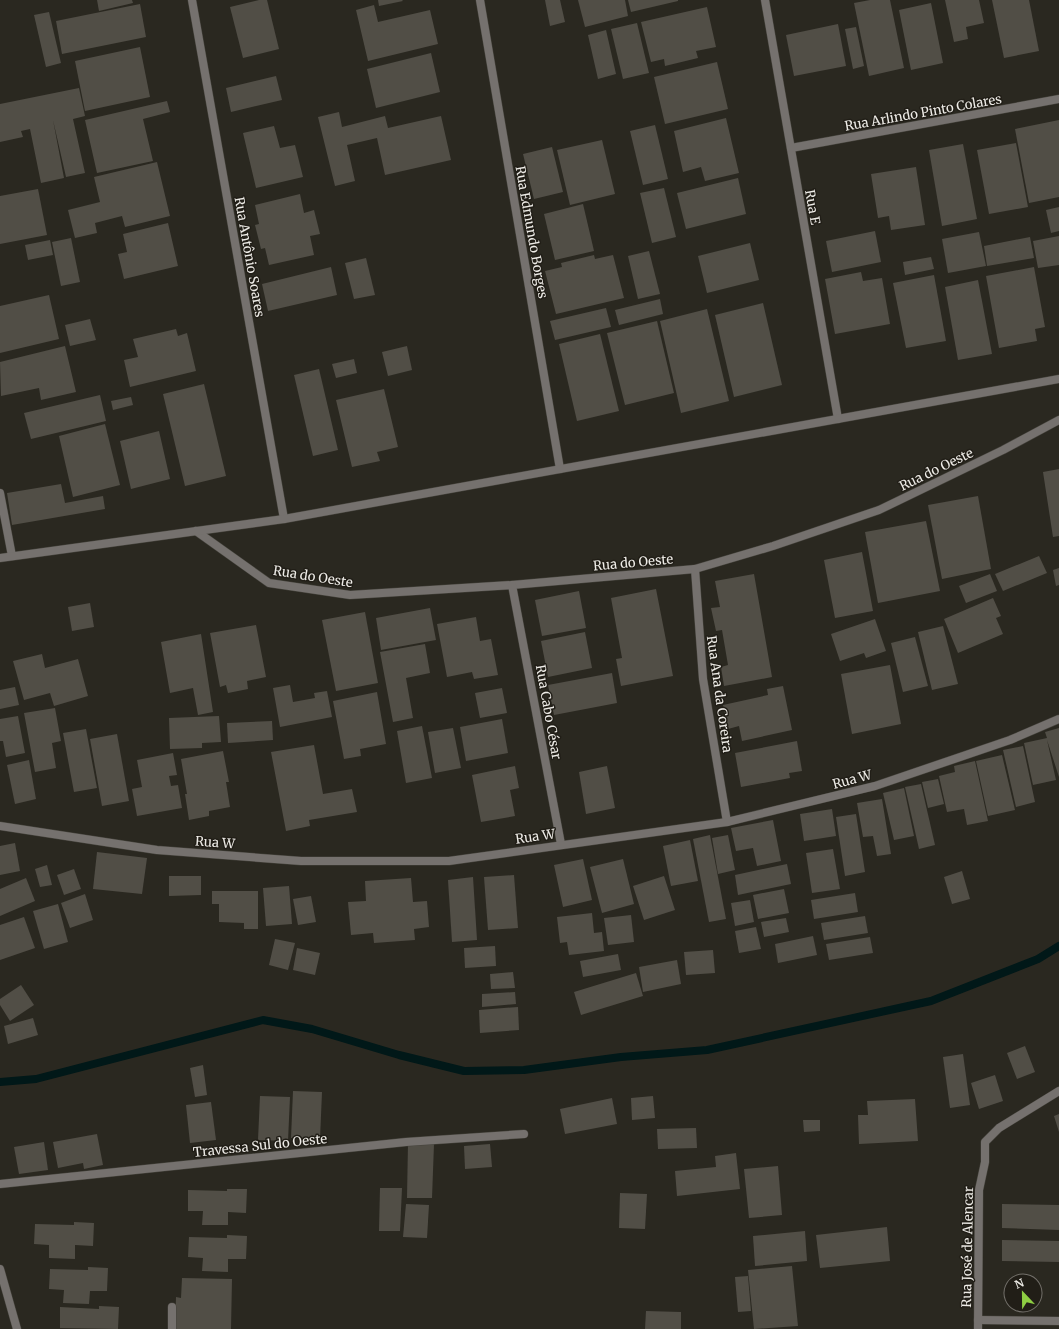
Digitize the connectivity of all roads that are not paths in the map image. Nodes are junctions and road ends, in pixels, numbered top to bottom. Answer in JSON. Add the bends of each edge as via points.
{"nodes":[{"id":1,"x":192,"y":0,"type":"edge"},
{"id":2,"x":480,"y":0,"type":"edge"},
{"id":3,"x":765,"y":0,"type":"edge"},
{"id":4,"x":1059,"y":99,"type":"edge"},
{"id":5,"x":791,"y":148,"type":"junction"},
{"id":6,"x":1059,"y":379,"type":"edge"},
{"id":7,"x":838,"y":419,"type":"junction"},
{"id":8,"x":1059,"y":420,"type":"edge"},
{"id":9,"x":560,"y":469,"type":"junction"},
{"id":10,"x":0,"y":493,"type":"edge"},
{"id":11,"x":284,"y":519,"type":"junction"},
{"id":12,"x":196,"y":531,"type":"junction"},
{"id":13,"x":12,"y":556,"type":"junction"},
{"id":14,"x":0,"y":558,"type":"edge"},
{"id":15,"x":695,"y":569,"type":"junction"},
{"id":16,"x":512,"y":585,"type":"junction"},
{"id":17,"x":1059,"y":719,"type":"edge"},
{"id":18,"x":727,"y":822,"type":"junction"},
{"id":19,"x":0,"y":826,"type":"edge"},
{"id":20,"x":561,"y":844,"type":"junction"},
{"id":21,"x":1059,"y":1091,"type":"edge"},
{"id":22,"x":524,"y":1134,"type":"dead end"},
{"id":23,"x":0,"y":1184,"type":"edge"},
{"id":24,"x":0,"y":1269,"type":"edge"},
{"id":25,"x":172,"y":1307,"type":"dead end"},
{"id":26,"x":978,"y":1320,"type":"junction"},
{"id":27,"x":1059,"y":1321,"type":"edge"},
{"id":28,"x":17,"y":1329,"type":"edge"},
{"id":29,"x":172,"y":1329,"type":"edge"},
{"id":30,"x":978,"y":1329,"type":"edge"}],
"edges":[{"from":1,"to":11,"type":"street","name":"Rua Antônio Soares"},
{"from":2,"to":9,"type":"street","name":"Rua Edmundo Borges"},
{"from":3,"to":5,"type":"street","name":"Rua E"},
{"from":4,"to":5,"type":"street","name":"Rua Arlindo Pinto Colares"},
{"from":5,"to":7,"type":"street","name":"Rua E"},
{"from":6,"to":7,"type":"street"},
{"from":7,"to":9,"type":"street"},
{"from":8,"to":15,"type":"street","name":"Rua do Oeste","via":[[879,510]]},
{"from":9,"to":11,"type":"street"},
{"from":10,"to":13,"type":"street"},
{"from":11,"to":12,"type":"street"},
{"from":12,"to":13,"type":"street"},
{"from":12,"to":16,"type":"street","name":"Rua do Oeste","via":[[269,583],[350,595]]},
{"from":13,"to":14,"type":"street"},
{"from":15,"to":16,"type":"street","name":"Rua do Oeste"},
{"from":15,"to":18,"type":"street","name":"Rua Ana da Coreira","via":[[703,679]]},
{"from":16,"to":20,"type":"street","name":"Rua Cabo César"},
{"from":17,"to":18,"type":"street","name":"Rua W","via":[[1010,740],[875,786]]},
{"from":18,"to":20,"type":"street","name":"Rua W"},
{"from":19,"to":20,"type":"street","name":"Rua W","via":[[157,850],[301,861],[449,861]]},
{"from":21,"to":26,"type":"street","name":"Rua José de Alencar","via":[[1000,1128],[985,1142],[985,1162],[979,1190]]},
{"from":22,"to":23,"type":"street","name":"Travessa Sul do Oeste","via":[[406,1142]]},
{"from":24,"to":28,"type":"street"},
{"from":25,"to":29,"type":"street"},
{"from":26,"to":27,"type":"street"},
{"from":26,"to":30,"type":"street","name":"Rua José de Alencar"}]}
